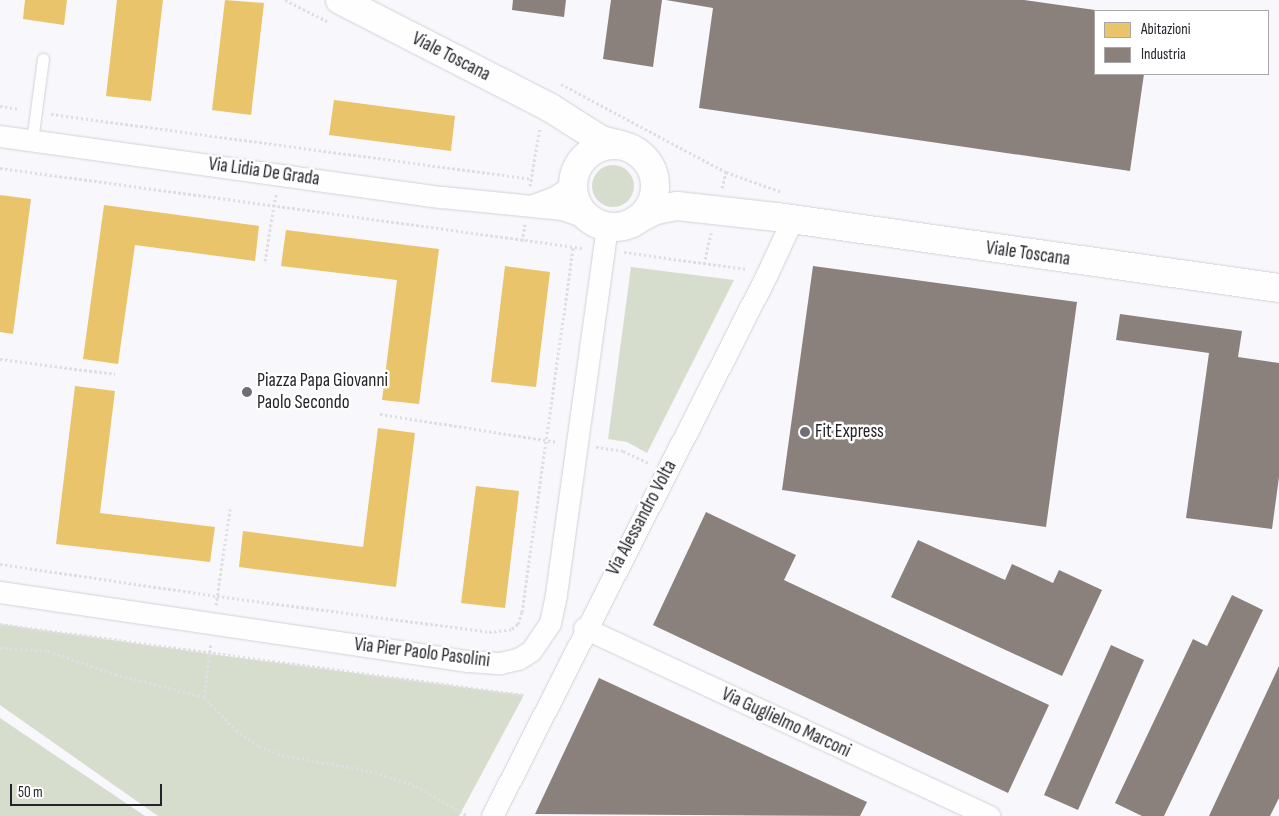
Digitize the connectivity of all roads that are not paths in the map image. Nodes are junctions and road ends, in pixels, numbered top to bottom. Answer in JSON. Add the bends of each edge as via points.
{"nodes":[{"id":1,"x":340,"y":0,"type":"edge"},
{"id":2,"x":43,"y":59,"type":"dead end"},
{"id":3,"x":552,"y":117,"type":"junction"},
{"id":4,"x":0,"y":136,"type":"edge"},
{"id":5,"x":32,"y":140,"type":"junction"},
{"id":6,"x":621,"y":145,"type":"junction"},
{"id":7,"x":650,"y":165,"type":"junction"},
{"id":8,"x":574,"y":180,"type":"junction"},
{"id":9,"x":528,"y":206,"type":"junction"},
{"id":10,"x":785,"y":210,"type":"junction"},
{"id":11,"x":640,"y":218,"type":"junction"},
{"id":12,"x":600,"y":231,"type":"junction"},
{"id":13,"x":1279,"y":288,"type":"edge"},
{"id":14,"x":0,"y":592,"type":"edge"},
{"id":15,"x":584,"y":628,"type":"junction"},
{"id":16,"x":492,"y":816,"type":"edge"},
{"id":17,"x":989,"y":816,"type":"edge"}],
"edges":[{"from":1,"to":3,"type":"street","name":"Viale Toscana"},
{"from":2,"to":5,"type":"lane"},
{"from":3,"to":6,"type":"street","name":"Viale Toscana","via":[[601,140]]},
{"from":3,"to":8,"type":"street","via":[[574,150]]},
{"from":4,"to":5,"type":"street","name":"Via Lidia De Grada"},
{"from":5,"to":9,"type":"street","name":"Via Lidia De Grada"},
{"from":6,"to":7,"type":"street","via":[[636,151]]},
{"from":6,"to":8,"type":"street","via":[[594,150],[581,161]]},
{"from":7,"to":10,"type":"street","name":"Viale Toscana","via":[[675,186]]},
{"from":7,"to":11,"type":"street","via":[[654,194]]},
{"from":8,"to":9,"type":"street","name":"Via Lidia De Grada","via":[[555,197]]},
{"from":8,"to":12,"type":"street","via":[[578,206]]},
{"from":9,"to":12,"type":"street","name":"Via Lidia De Grada","via":[[562,209]]},
{"from":10,"to":11,"type":"street","name":"Viale Toscana","via":[[676,206],[656,210]]},
{"from":10,"to":13,"type":"street","name":"Viale Toscana"},
{"from":10,"to":15,"type":"street","name":"Via Alessandro Volta","via":[[787,231],[766,276]]},
{"from":11,"to":12,"type":"street"},
{"from":12,"to":14,"type":"street","name":"Via Pier Paolo Pasolini","via":[[576,445],[550,623],[531,651],[518,659],[500,663],[468,661]]},
{"from":15,"to":16,"type":"street","name":"Via Alessandro Volta"},
{"from":15,"to":17,"type":"street","name":"Via Guglielmo Marconi"}]}
